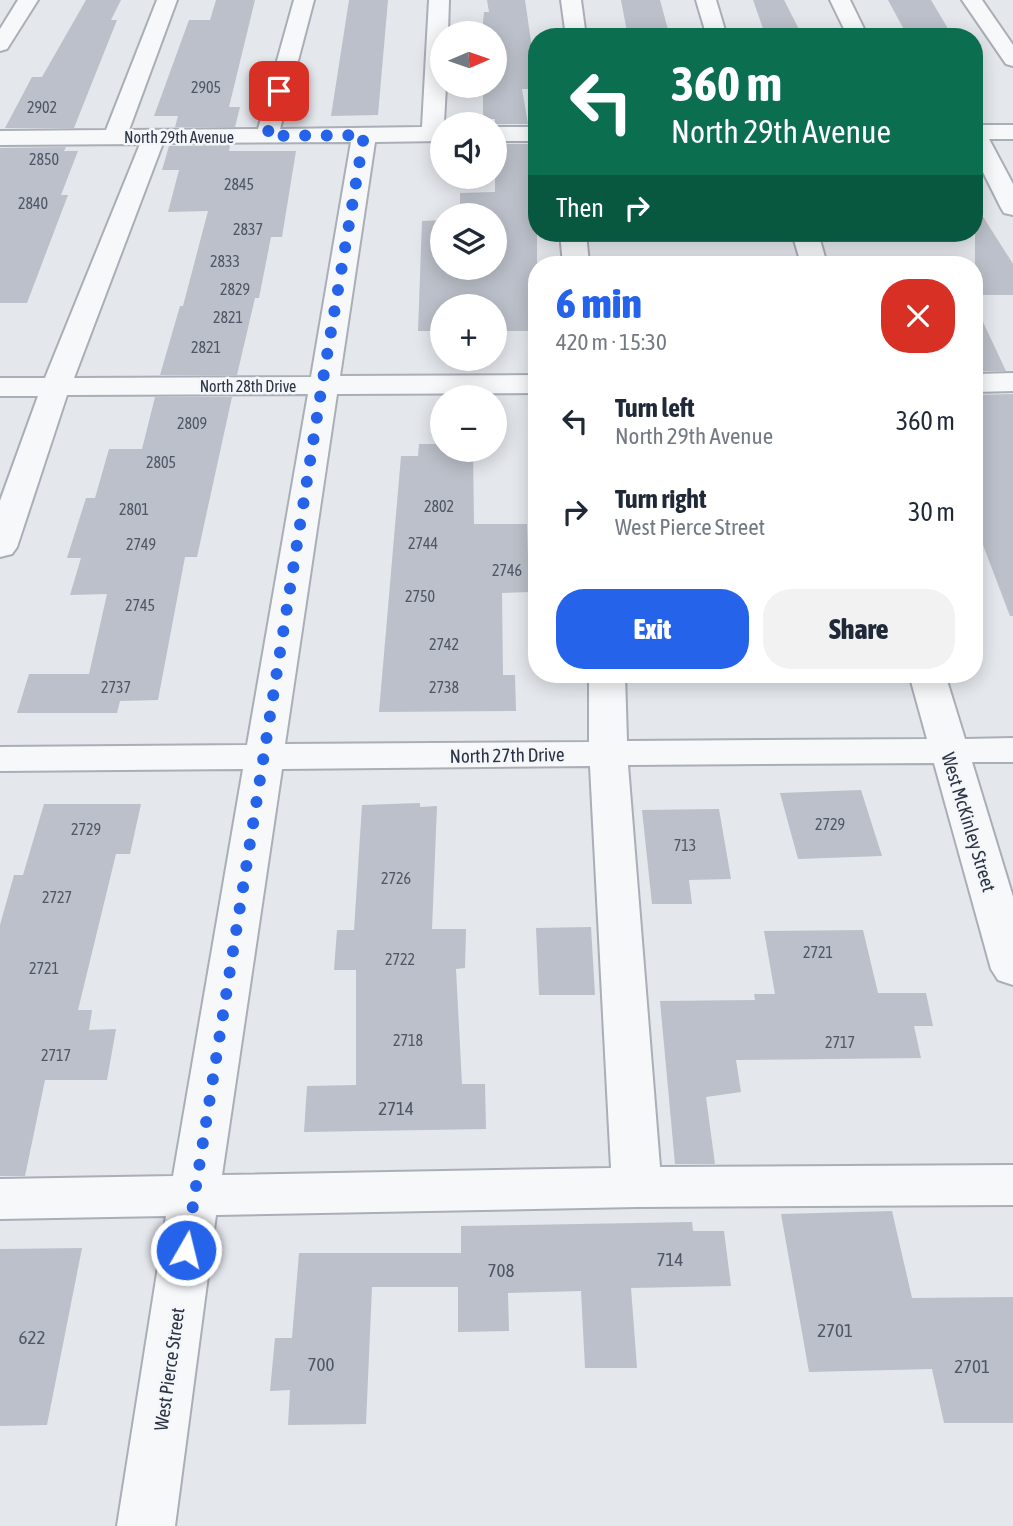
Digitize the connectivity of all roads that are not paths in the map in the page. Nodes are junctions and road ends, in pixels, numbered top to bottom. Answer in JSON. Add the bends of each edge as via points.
{"nodes":[{"id":1,"x":28,"y":0,"type":"edge"},
{"id":2,"x":167,"y":0,"type":"edge"},
{"id":3,"x":304,"y":0,"type":"edge"},
{"id":4,"x":439,"y":0,"type":"edge"},
{"id":5,"x":572,"y":0,"type":"edge"},
{"id":6,"x":706,"y":0,"type":"edge"},
{"id":7,"x":840,"y":0,"type":"edge"},
{"id":8,"x":972,"y":0,"type":"edge"},
{"id":9,"x":575,"y":28,"type":"edge"},
{"id":10,"x":714,"y":28,"type":"edge"},
{"id":11,"x":854,"y":28,"type":"edge"},
{"id":12,"x":0,"y":45,"type":"edge"},
{"id":13,"x":1013,"y":60,"type":"edge"},
{"id":14,"x":438,"y":112,"type":"edge"},
{"id":15,"x":1013,"y":132,"type":"edge"},
{"id":16,"x":983,"y":133,"type":"edge"},
{"id":17,"x":430,"y":134,"type":"edge"},
{"id":18,"x":507,"y":134,"type":"edge"},
{"id":19,"x":528,"y":134,"type":"edge"},
{"id":20,"x":364,"y":135,"type":"junction"},
{"id":21,"x":267,"y":136,"type":"junction"},
{"id":22,"x":115,"y":137,"type":"junction"},
{"id":23,"x":154,"y":137,"type":"junction"},
{"id":24,"x":0,"y":138,"type":"edge"},
{"id":25,"x":983,"y":149,"type":"edge"},
{"id":26,"x":1013,"y":208,"type":"edge"},
{"id":27,"x":1013,"y":382,"type":"edge"},
{"id":28,"x":983,"y":383,"type":"edge"},
{"id":29,"x":528,"y":384,"type":"edge"},
{"id":30,"x":322,"y":385,"type":"junction"},
{"id":31,"x":56,"y":386,"type":"junction"},
{"id":32,"x":0,"y":387,"type":"edge"},
{"id":33,"x":0,"y":547,"type":"edge"},
{"id":34,"x":607,"y":683,"type":"edge"},
{"id":35,"x":929,"y":683,"type":"edge"},
{"id":36,"x":947,"y":750,"type":"junction"},
{"id":37,"x":1013,"y":750,"type":"edge"},
{"id":38,"x":608,"y":754,"type":"junction"},
{"id":39,"x":263,"y":757,"type":"junction"},
{"id":40,"x":0,"y":759,"type":"edge"},
{"id":41,"x":1013,"y":969,"type":"edge"},
{"id":42,"x":1013,"y":1185,"type":"edge"},
{"id":43,"x":637,"y":1187,"type":"junction"},
{"id":44,"x":194,"y":1197,"type":"junction"},
{"id":45,"x":0,"y":1199,"type":"edge"},
{"id":46,"x":146,"y":1526,"type":"edge"}],
"edges":[{"from":1,"to":12,"type":"street"},
{"from":2,"to":22,"type":"street"},
{"from":3,"to":21,"type":"street"},
{"from":4,"to":14,"type":"street"},
{"from":5,"to":9,"type":"street"},
{"from":6,"to":10,"type":"street"},
{"from":7,"to":11,"type":"street"},
{"from":8,"to":13,"type":"street"},
{"from":15,"to":16,"type":"street"},
{"from":17,"to":20,"type":"street","name":"North 29th Avenue"},
{"from":18,"to":19,"type":"street"},
{"from":20,"to":21,"type":"street","name":"North 29th Avenue"},
{"from":20,"to":30,"type":"street","name":"West Pierce Street"},
{"from":21,"to":23,"type":"street","name":"North 29th Avenue"},
{"from":22,"to":23,"type":"street","name":"North 29th Avenue"},
{"from":22,"to":24,"type":"street","name":"North 29th Avenue"},
{"from":23,"to":31,"type":"street"},
{"from":25,"to":26,"type":"street"},
{"from":27,"to":28,"type":"street"},
{"from":29,"to":30,"type":"street","name":"North 28th Drive"},
{"from":30,"to":31,"type":"street","name":"North 28th Drive"},
{"from":30,"to":39,"type":"street","name":"West Pierce Street"},
{"from":31,"to":32,"type":"street","name":"North 28th Drive"},
{"from":31,"to":33,"type":"street"},
{"from":34,"to":38,"type":"street"},
{"from":35,"to":36,"type":"street","name":"West McKinley Street"},
{"from":36,"to":37,"type":"street","name":"North 27th Drive"},
{"from":36,"to":38,"type":"street","name":"North 27th Drive"},
{"from":36,"to":41,"type":"street","name":"West McKinley Street"},
{"from":38,"to":39,"type":"street","name":"North 27th Drive"},
{"from":38,"to":43,"type":"street"},
{"from":39,"to":40,"type":"street","name":"North 27th Drive"},
{"from":39,"to":44,"type":"street","name":"West Pierce Street"},
{"from":42,"to":43,"type":"street"},
{"from":43,"to":44,"type":"street"},
{"from":44,"to":45,"type":"street"},
{"from":44,"to":46,"type":"street","name":"West Pierce Street"}]}
